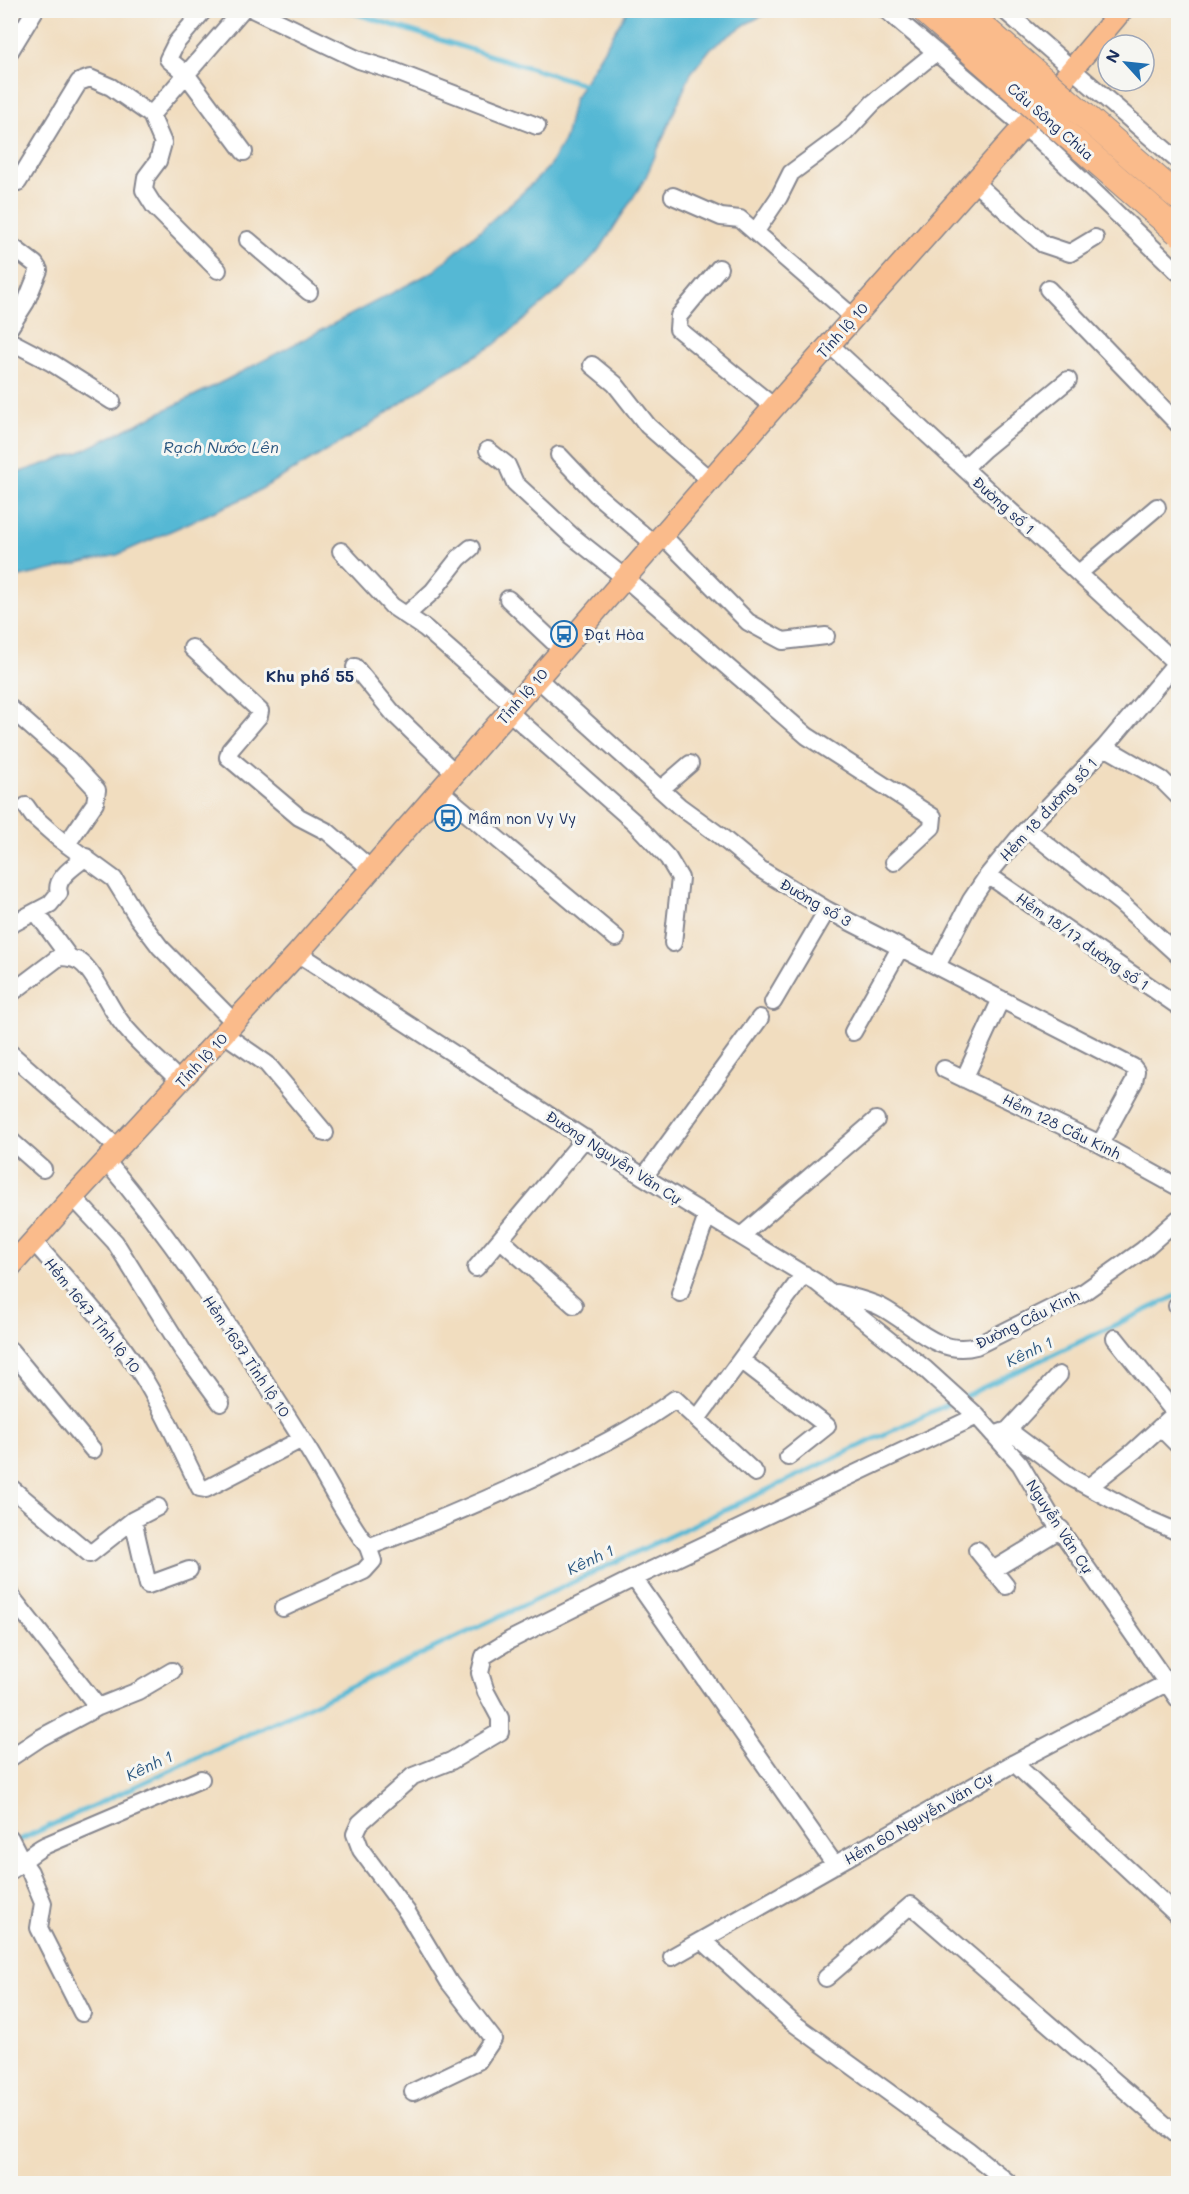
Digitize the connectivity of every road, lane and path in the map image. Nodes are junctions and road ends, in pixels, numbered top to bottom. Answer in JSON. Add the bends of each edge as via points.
{"nodes":[{"id":1,"x":204,"y":10,"type":"edge"},
{"id":2,"x":242,"y":10,"type":"edge"},
{"id":3,"x":254,"y":10,"type":"edge"},
{"id":4,"x":886,"y":10,"type":"edge"},
{"id":5,"x":924,"y":10,"type":"edge"},
{"id":6,"x":963,"y":10,"type":"edge"},
{"id":7,"x":1004,"y":10,"type":"edge"},
{"id":8,"x":1122,"y":10,"type":"edge"},
{"id":9,"x":33,"y":11,"type":"edge"},
{"id":10,"x":10,"y":51,"type":"edge"},
{"id":11,"x":936,"y":52,"type":"junction"},
{"id":12,"x":1073,"y":69,"type":"junction"},
{"id":13,"x":186,"y":74,"type":"junction"},
{"id":14,"x":151,"y":115,"type":"junction"},
{"id":15,"x":537,"y":126,"type":"dead end"},
{"id":16,"x":1024,"y":126,"type":"junction"},
{"id":17,"x":244,"y":152,"type":"dead end"},
{"id":18,"x":1179,"y":161,"type":"edge"},
{"id":19,"x":18,"y":182,"type":"dead end"},
{"id":20,"x":974,"y":182,"type":"junction"},
{"id":21,"x":673,"y":196,"type":"dead end"},
{"id":22,"x":1179,"y":197,"type":"edge"},
{"id":23,"x":756,"y":231,"type":"junction"},
{"id":24,"x":1179,"y":232,"type":"edge"},
{"id":25,"x":1095,"y":238,"type":"dead end"},
{"id":26,"x":248,"y":240,"type":"dead end"},
{"id":27,"x":10,"y":245,"type":"edge"},
{"id":28,"x":719,"y":268,"type":"dead end"},
{"id":29,"x":218,"y":270,"type":"dead end"},
{"id":30,"x":1179,"y":272,"type":"edge"},
{"id":31,"x":1048,"y":289,"type":"dead end"},
{"id":32,"x":309,"y":292,"type":"dead end"},
{"id":33,"x":853,"y":317,"type":"junction"},
{"id":34,"x":10,"y":327,"type":"edge"},
{"id":35,"x":10,"y":341,"type":"edge"},
{"id":36,"x":829,"y":344,"type":"junction"},
{"id":37,"x":592,"y":365,"type":"dead end"},
{"id":38,"x":1068,"y":380,"type":"dead end"},
{"id":39,"x":112,"y":401,"type":"dead end"},
{"id":40,"x":774,"y":407,"type":"junction"},
{"id":41,"x":1179,"y":424,"type":"edge"},
{"id":42,"x":488,"y":450,"type":"dead end"},
{"id":43,"x":559,"y":455,"type":"dead end"},
{"id":44,"x":964,"y":468,"type":"junction"},
{"id":45,"x":710,"y":480,"type":"junction"},
{"id":46,"x":1157,"y":507,"type":"dead end"},
{"id":47,"x":658,"y":539,"type":"junction"},
{"id":48,"x":471,"y":548,"type":"dead end"},
{"id":49,"x":341,"y":551,"type":"dead end"},
{"id":50,"x":1079,"y":573,"type":"junction"},
{"id":51,"x":625,"y":578,"type":"junction"},
{"id":52,"x":508,"y":598,"type":"dead end"},
{"id":53,"x":406,"y":615,"type":"junction"},
{"id":54,"x":826,"y":636,"type":"dead end"},
{"id":55,"x":192,"y":648,"type":"dead end"},
{"id":56,"x":562,"y":650,"type":"junction"},
{"id":57,"x":1177,"y":664,"type":"edge"},
{"id":58,"x":354,"y":667,"type":"dead end"},
{"id":59,"x":537,"y":678,"type":"junction"},
{"id":60,"x":10,"y":708,"type":"edge"},
{"id":61,"x":511,"y":708,"type":"junction"},
{"id":62,"x":1105,"y":747,"type":"junction"},
{"id":63,"x":690,"y":764,"type":"dead end"},
{"id":64,"x":455,"y":773,"type":"junction"},
{"id":65,"x":661,"y":789,"type":"junction"},
{"id":66,"x":440,"y":790,"type":"junction"},
{"id":67,"x":1179,"y":796,"type":"edge"},
{"id":68,"x":26,"y":806,"type":"dead end"},
{"id":69,"x":1027,"y":829,"type":"junction"},
{"id":70,"x":67,"y":844,"type":"junction"},
{"id":71,"x":86,"y":857,"type":"junction"},
{"id":72,"x":894,"y":862,"type":"dead end"},
{"id":73,"x":371,"y":868,"type":"junction"},
{"id":74,"x":988,"y":875,"type":"junction"},
{"id":75,"x":828,"y":910,"type":"junction"},
{"id":76,"x":36,"y":912,"type":"junction"},
{"id":77,"x":12,"y":923,"type":"edge"},
{"id":78,"x":616,"y":938,"type":"dead end"},
{"id":79,"x":673,"y":943,"type":"dead end"},
{"id":80,"x":900,"y":948,"type":"junction"},
{"id":81,"x":298,"y":953,"type":"junction"},
{"id":82,"x":1179,"y":955,"type":"edge"},
{"id":83,"x":69,"y":957,"type":"junction"},
{"id":84,"x":937,"y":966,"type":"junction"},
{"id":85,"x":13,"y":988,"type":"edge"},
{"id":86,"x":1001,"y":999,"type":"junction"},
{"id":87,"x":773,"y":1002,"type":"dead end"},
{"id":88,"x":1179,"y":1006,"type":"edge"},
{"id":89,"x":760,"y":1018,"type":"dead end"},
{"id":90,"x":230,"y":1029,"type":"junction"},
{"id":91,"x":853,"y":1032,"type":"dead end"},
{"id":92,"x":10,"y":1053,"type":"edge"},
{"id":93,"x":944,"y":1069,"type":"dead end"},
{"id":94,"x":964,"y":1078,"type":"junction"},
{"id":95,"x":180,"y":1082,"type":"junction"},
{"id":96,"x":876,"y":1120,"type":"dead end"},
{"id":97,"x":325,"y":1133,"type":"dead end"},
{"id":98,"x":585,"y":1138,"type":"junction"},
{"id":99,"x":10,"y":1140,"type":"edge"},
{"id":100,"x":1100,"y":1144,"type":"junction"},
{"id":101,"x":112,"y":1155,"type":"junction"},
{"id":102,"x":43,"y":1169,"type":"dead end"},
{"id":103,"x":644,"y":1177,"type":"junction"},
{"id":104,"x":1179,"y":1187,"type":"edge"},
{"id":105,"x":73,"y":1197,"type":"junction"},
{"id":106,"x":707,"y":1216,"type":"junction"},
{"id":107,"x":1179,"y":1219,"type":"edge"},
{"id":108,"x":741,"y":1236,"type":"junction"},
{"id":109,"x":501,"y":1240,"type":"junction"},
{"id":110,"x":33,"y":1241,"type":"junction"},
{"id":111,"x":10,"y":1267,"type":"edge"},
{"id":112,"x":476,"y":1268,"type":"dead end"},
{"id":113,"x":804,"y":1274,"type":"junction"},
{"id":114,"x":830,"y":1291,"type":"junction"},
{"id":115,"x":680,"y":1293,"type":"dead end"},
{"id":116,"x":574,"y":1305,"type":"dead end"},
{"id":117,"x":1115,"y":1338,"type":"dead end"},
{"id":118,"x":10,"y":1350,"type":"edge"},
{"id":119,"x":741,"y":1360,"type":"junction"},
{"id":120,"x":924,"y":1368,"type":"joint"},
{"id":121,"x":1059,"y":1375,"type":"dead end"},
{"id":122,"x":221,"y":1403,"type":"dead end"},
{"id":123,"x":1177,"y":1412,"type":"edge"},
{"id":124,"x":977,"y":1416,"type":"junction"},
{"id":125,"x":696,"y":1419,"type":"junction"},
{"id":126,"x":1160,"y":1427,"type":"junction"},
{"id":127,"x":1001,"y":1432,"type":"junction"},
{"id":128,"x":302,"y":1439,"type":"junction"},
{"id":129,"x":1179,"y":1444,"type":"edge"},
{"id":130,"x":93,"y":1450,"type":"dead end"},
{"id":131,"x":788,"y":1457,"type":"dead end"},
{"id":132,"x":755,"y":1473,"type":"dead end"},
{"id":133,"x":10,"y":1486,"type":"edge"},
{"id":134,"x":1090,"y":1486,"type":"junction"},
{"id":135,"x":158,"y":1507,"type":"dead end"},
{"id":136,"x":133,"y":1520,"type":"junction"},
{"id":137,"x":1061,"y":1529,"type":"junction"},
{"id":138,"x":1179,"y":1533,"type":"edge"},
{"id":139,"x":977,"y":1550,"type":"dead end"},
{"id":140,"x":370,"y":1554,"type":"junction"},
{"id":141,"x":189,"y":1570,"type":"dead end"},
{"id":142,"x":993,"y":1570,"type":"junction"},
{"id":143,"x":634,"y":1578,"type":"junction"},
{"id":144,"x":1006,"y":1587,"type":"dead end"},
{"id":145,"x":10,"y":1595,"type":"edge"},
{"id":146,"x":283,"y":1608,"type":"dead end"},
{"id":147,"x":172,"y":1671,"type":"dead end"},
{"id":148,"x":1173,"y":1680,"type":"edge"},
{"id":149,"x":1179,"y":1699,"type":"edge"},
{"id":150,"x":98,"y":1707,"type":"junction"},
{"id":151,"x":10,"y":1758,"type":"edge"},
{"id":152,"x":1014,"y":1763,"type":"junction"},
{"id":153,"x":201,"y":1779,"type":"dead end"},
{"id":154,"x":10,"y":1838,"type":"edge"},
{"id":155,"x":18,"y":1864,"type":"edge"},
{"id":156,"x":835,"y":1865,"type":"junction"},
{"id":157,"x":1179,"y":1916,"type":"edge"},
{"id":158,"x":702,"y":1941,"type":"junction"},
{"id":159,"x":672,"y":1957,"type":"dead end"},
{"id":160,"x":826,"y":1978,"type":"dead end"},
{"id":161,"x":82,"y":2013,"type":"dead end"},
{"id":162,"x":413,"y":2092,"type":"dead end"},
{"id":163,"x":1179,"y":2136,"type":"edge"},
{"id":164,"x":1010,"y":2184,"type":"edge"}],
"edges":[{"from":1,"to":13,"type":"street","via":[[168,56]]},
{"from":2,"to":13,"type":"street"},
{"from":3,"to":15,"type":"street","via":[[359,60]]},
{"from":4,"to":11,"type":"street"},
{"from":5,"to":24,"type":"highway","name":"Cầu Sông Chùa","bridge":true},
{"from":6,"to":22,"type":"highway","name":"Cầu Sông Chùa","bridge":true},
{"from":7,"to":12,"type":"street"},
{"from":8,"to":12,"type":"main road","name":"Tỉnh lộ 10"},
{"from":9,"to":10,"type":"street"},
{"from":11,"to":16,"type":"street"},
{"from":11,"to":23,"type":"street","via":[[873,103],[845,133],[791,173]]},
{"from":12,"to":16,"type":"main road","name":"Tỉnh lộ 10"},
{"from":12,"to":18,"type":"street"},
{"from":13,"to":14,"type":"street"},
{"from":13,"to":17,"type":"street"},
{"from":14,"to":19,"type":"street","via":[[111,87],[90,78],[79,82]]},
{"from":14,"to":29,"type":"street","via":[[163,143],[158,161],[146,177],[144,190],[154,206]]},
{"from":16,"to":20,"type":"main road","name":"Tỉnh lộ 10"},
{"from":16,"to":30,"type":"street"},
{"from":20,"to":25,"type":"street","via":[[1043,244],[1070,253]]},
{"from":20,"to":33,"type":"main road","name":"Tỉnh lộ 10"},
{"from":21,"to":23,"type":"street","via":[[721,217],[740,219]]},
{"from":23,"to":33,"type":"street"},
{"from":26,"to":32,"type":"street"},
{"from":27,"to":34,"type":"street","via":[[39,270]]},
{"from":28,"to":40,"type":"street","via":[[679,316],[678,329]]},
{"from":31,"to":41,"type":"street"},
{"from":33,"to":36,"type":"main road","name":"Tỉnh lộ 10"},
{"from":35,"to":39,"type":"street"},
{"from":36,"to":40,"type":"main road","name":"Tỉnh lộ 10"},
{"from":36,"to":44,"type":"street","name":"Đường số 1"},
{"from":37,"to":45,"type":"street","via":[[615,384],[648,426]]},
{"from":38,"to":44,"type":"street"},
{"from":40,"to":45,"type":"main road","name":"Tỉnh lộ 10"},
{"from":42,"to":51,"type":"street","via":[[507,465],[515,483],[536,503]]},
{"from":43,"to":47,"type":"street","via":[[597,495]]},
{"from":44,"to":50,"type":"street","name":"Đường số 1"},
{"from":45,"to":47,"type":"main road","name":"Tỉnh lộ 10"},
{"from":46,"to":50,"type":"street"},
{"from":47,"to":51,"type":"main road","name":"Tỉnh lộ 10"},
{"from":47,"to":54,"type":"street","via":[[748,622],[783,640]]},
{"from":48,"to":53,"type":"street"},
{"from":49,"to":53,"type":"street","via":[[392,606]]},
{"from":50,"to":57,"type":"street","name":"Đường số 1"},
{"from":51,"to":56,"type":"main road","name":"Tỉnh lộ 10"},
{"from":51,"to":72,"type":"street","via":[[807,736],[933,817],[932,827]]},
{"from":52,"to":56,"type":"street"},
{"from":53,"to":61,"type":"street"},
{"from":55,"to":73,"type":"street","via":[[260,711],[228,757],[299,817],[328,832]]},
{"from":56,"to":59,"type":"main road","name":"Tỉnh lộ 10"},
{"from":57,"to":62,"type":"street","name":"Hẻm 18 đường số 1"},
{"from":58,"to":64,"type":"street","via":[[393,713]]},
{"from":59,"to":61,"type":"main road","name":"Tỉnh lộ 10"},
{"from":59,"to":65,"type":"street","name":"Đường số 3"},
{"from":60,"to":70,"type":"street","via":[[97,790],[95,803]]},
{"from":61,"to":64,"type":"main road","name":"Tỉnh lộ 10"},
{"from":61,"to":79,"type":"street","via":[[668,858],[680,878]]},
{"from":62,"to":67,"type":"street","via":[[1162,780]]},
{"from":62,"to":69,"type":"street","name":"Hẻm 18 đường số 1"},
{"from":63,"to":65,"type":"street"},
{"from":64,"to":66,"type":"main road","name":"Tỉnh lộ 10"},
{"from":65,"to":75,"type":"street","name":"Đường số 3","via":[[759,869]]},
{"from":66,"to":73,"type":"main road","name":"Tỉnh lộ 10"},
{"from":66,"to":78,"type":"street"},
{"from":68,"to":70,"type":"street"},
{"from":69,"to":74,"type":"street","name":"Hẻm 18 đường số 1"},
{"from":69,"to":82,"type":"street"},
{"from":70,"to":71,"type":"street"},
{"from":71,"to":76,"type":"street","via":[[60,879],[56,899]]},
{"from":71,"to":90,"type":"street","via":[[114,879],[160,947]]},
{"from":73,"to":81,"type":"main road","name":"Tỉnh lộ 10"},
{"from":74,"to":84,"type":"street","name":"Hẻm 18 đường số 1"},
{"from":74,"to":88,"type":"street","name":"Hẻm 18/17 đường số 1"},
{"from":75,"to":80,"type":"street","name":"Đường số 3"},
{"from":75,"to":87,"type":"street"},
{"from":76,"to":77,"type":"street"},
{"from":76,"to":83,"type":"street"},
{"from":80,"to":84,"type":"street","name":"Đường số 3"},
{"from":80,"to":91,"type":"street"},
{"from":81,"to":90,"type":"main road","name":"Tỉnh lộ 10"},
{"from":81,"to":98,"type":"street","name":"Đường Nguyễn Văn Cự"},
{"from":83,"to":85,"type":"street","via":[[59,957]]},
{"from":83,"to":95,"type":"street","via":[[84,965],[120,1022]]},
{"from":84,"to":86,"type":"street","name":"Đường số 3"},
{"from":86,"to":94,"type":"street"},
{"from":86,"to":100,"type":"street","name":"Đường số 3","via":[[1136,1071],[1134,1082]]},
{"from":89,"to":103,"type":"street"},
{"from":90,"to":95,"type":"main road","name":"Tỉnh lộ 10"},
{"from":90,"to":97,"type":"street","via":[[267,1065]]},
{"from":92,"to":101,"type":"street","name":"Hẻm 1637 Tỉnh lộ 10"},
{"from":93,"to":94,"type":"street","name":"Hẻm 128 Cầu Kinh"},
{"from":94,"to":100,"type":"street","name":"Hẻm 128 Cầu Kinh"},
{"from":95,"to":101,"type":"main road","name":"Tỉnh lộ 10"},
{"from":96,"to":108,"type":"street"},
{"from":98,"to":103,"type":"street","name":"Đường Nguyễn Văn Cự"},
{"from":98,"to":109,"type":"street"},
{"from":99,"to":102,"type":"street"},
{"from":100,"to":104,"type":"street","name":"Hẻm 128 Cầu Kinh"},
{"from":101,"to":105,"type":"main road","name":"Tỉnh lộ 10"},
{"from":101,"to":128,"type":"street","name":"Hẻm 1637 Tỉnh lộ 10"},
{"from":103,"to":106,"type":"street","name":"Đường Nguyễn Văn Cự"},
{"from":105,"to":110,"type":"main road","name":"Tỉnh lộ 10"},
{"from":105,"to":122,"type":"street","via":[[115,1242],[183,1351]]},
{"from":106,"to":108,"type":"street","name":"Đường Nguyễn Văn Cự"},
{"from":106,"to":115,"type":"street"},
{"from":107,"to":114,"type":"street","name":"Đường Cầu Kinh","via":[[1084,1292],[965,1349],[940,1345],[879,1307]]},
{"from":108,"to":113,"type":"street","name":"Đường Nguyễn Văn Cự"},
{"from":109,"to":112,"type":"street"},
{"from":109,"to":116,"type":"street"},
{"from":110,"to":111,"type":"main road","name":"Tỉnh lộ 10"},
{"from":110,"to":128,"type":"street","name":"Hẻm 1647 Tỉnh lộ 10","via":[[138,1370],[200,1488],[206,1489]]},
{"from":113,"to":114,"type":"street","name":"Đường Nguyễn Văn Cự"},
{"from":113,"to":119,"type":"street"},
{"from":114,"to":120,"type":"street","name":"Đường Nguyễn Văn Cự"},
{"from":117,"to":123,"type":"street"},
{"from":118,"to":130,"type":"street"},
{"from":119,"to":125,"type":"street"},
{"from":119,"to":131,"type":"street","via":[[826,1426]]},
{"from":120,"to":124,"type":"street","name":"Nguyễn Văn Cự"},
{"from":121,"to":127,"type":"street"},
{"from":123,"to":126,"type":"street"},
{"from":124,"to":127,"type":"street","name":"Nguyễn Văn Cự"},
{"from":124,"to":143,"type":"street"},
{"from":125,"to":132,"type":"street"},
{"from":125,"to":140,"type":"street","via":[[675,1399],[646,1421],[570,1460]]},
{"from":126,"to":129,"type":"street"},
{"from":126,"to":134,"type":"street"},
{"from":127,"to":134,"type":"street"},
{"from":127,"to":137,"type":"street","name":"Nguyễn Văn Cự"},
{"from":128,"to":140,"type":"street","name":"Hẻm 1637 Tỉnh lộ 10"},
{"from":133,"to":136,"type":"street","via":[[90,1554]]},
{"from":134,"to":138,"type":"street"},
{"from":135,"to":136,"type":"street"},
{"from":136,"to":141,"type":"street","via":[[148,1584]]},
{"from":137,"to":142,"type":"street"},
{"from":137,"to":148,"type":"street","name":"Nguyễn Văn Cự"},
{"from":139,"to":142,"type":"street"},
{"from":140,"to":146,"type":"street","via":[[364,1571]]},
{"from":142,"to":144,"type":"street"},
{"from":143,"to":156,"type":"street"},
{"from":143,"to":162,"type":"street","via":[[484,1656],[480,1673],[500,1718],[500,1732],[451,1761],[413,1776],[360,1823],[355,1834],[361,1850],[407,1912],[449,1982],[493,2040],[478,2061]]},
{"from":145,"to":150,"type":"street"},
{"from":147,"to":150,"type":"street","via":[[138,1691]]},
{"from":148,"to":149,"type":"street","name":"Nguyễn Văn Cự"},
{"from":148,"to":152,"type":"street","name":"Hẻm 60 Nguyễn Văn Cự"},
{"from":150,"to":151,"type":"street"},
{"from":152,"to":156,"type":"street","name":"Hẻm 60 Nguyễn Văn Cự"},
{"from":152,"to":157,"type":"street"},
{"from":153,"to":155,"type":"street","via":[[46,1845]]},
{"from":154,"to":155,"type":"street"},
{"from":155,"to":161,"type":"street","via":[[30,1872],[43,1903],[39,1928]]},
{"from":156,"to":158,"type":"street","name":"Hẻm 60 Nguyễn Văn Cự"},
{"from":158,"to":159,"type":"street","name":"Hẻm 60 Nguyễn Văn Cự"},
{"from":158,"to":164,"type":"street","via":[[792,2022]]},
{"from":160,"to":163,"type":"street","via":[[911,1905]]}]}
